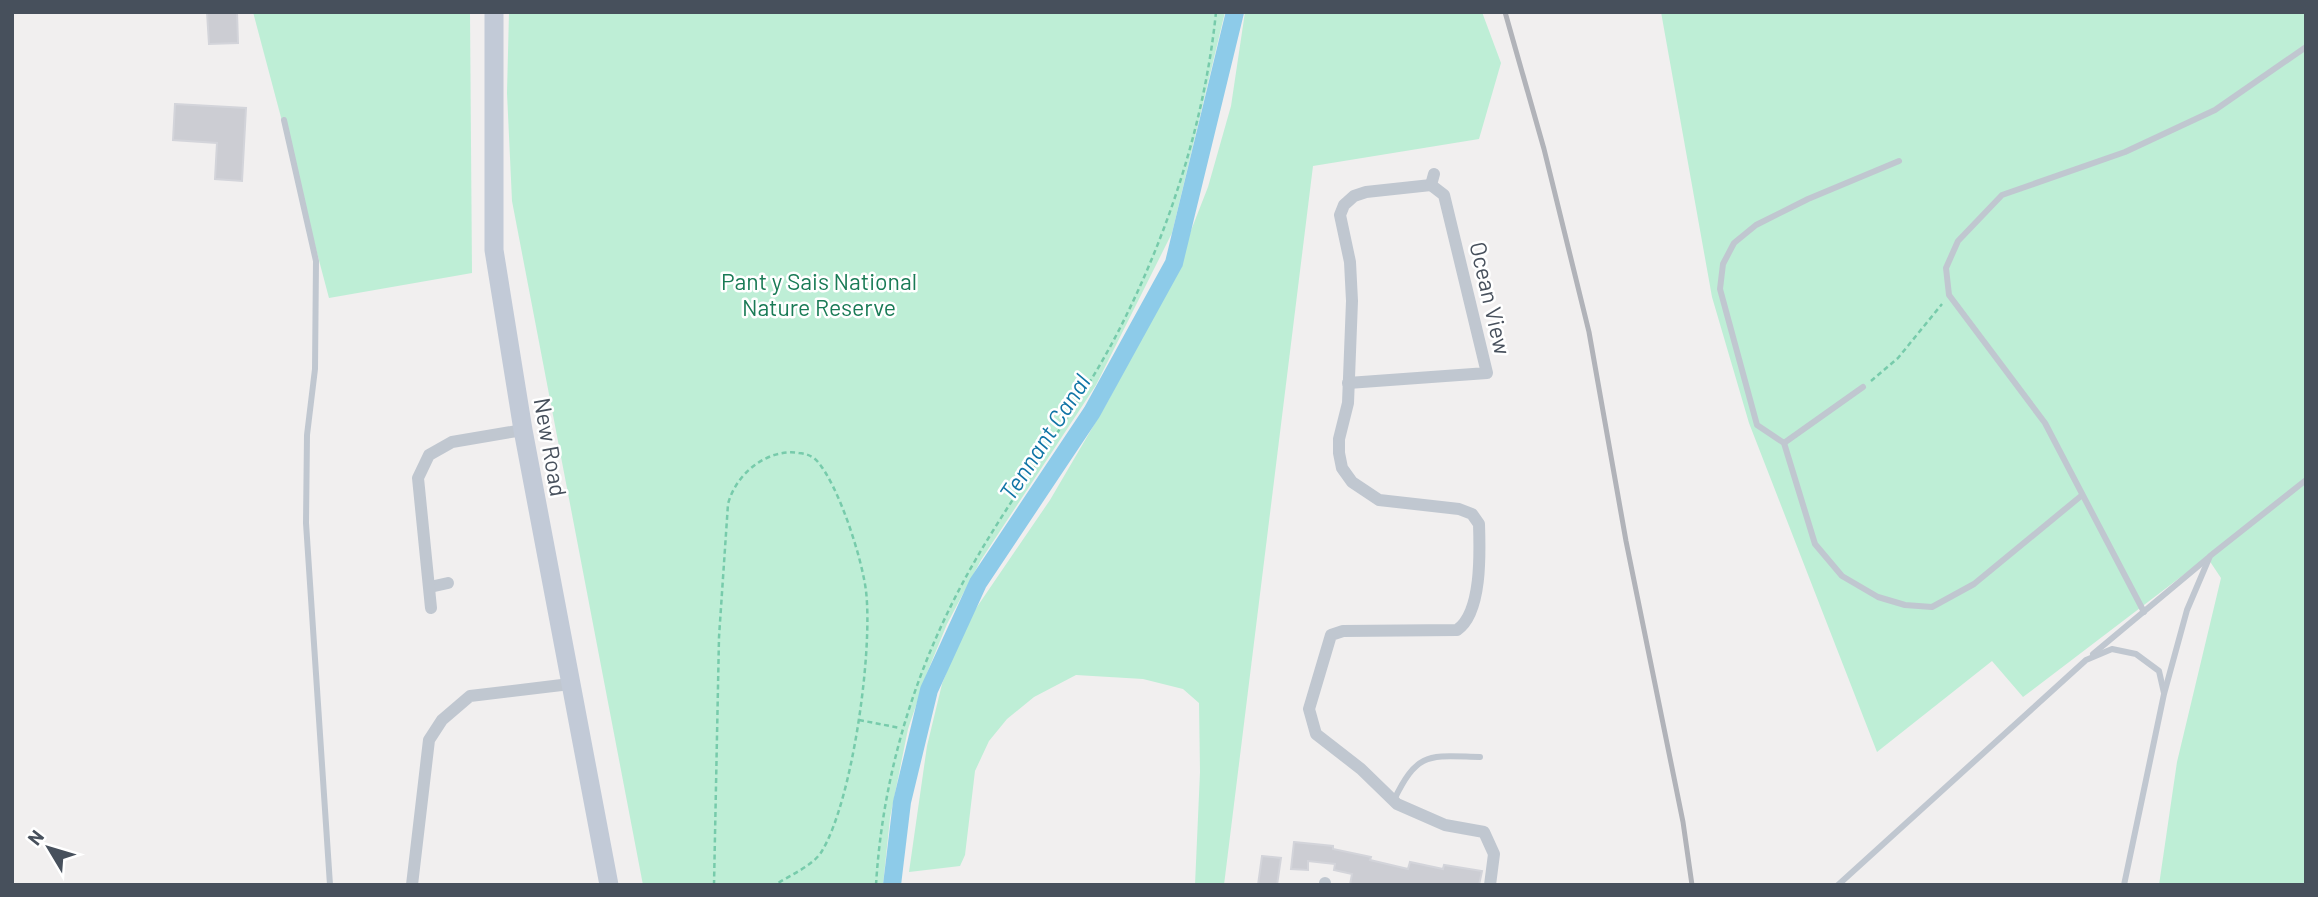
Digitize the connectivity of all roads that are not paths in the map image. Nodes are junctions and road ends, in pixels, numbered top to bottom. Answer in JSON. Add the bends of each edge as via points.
{"nodes":[{"id":1,"x":494,"y":12,"type":"edge"},
{"id":2,"x":2306,"y":47,"type":"edge"},
{"id":3,"x":284,"y":120,"type":"dead end"},
{"id":4,"x":1899,"y":161,"type":"dead end"},
{"id":5,"x":1348,"y":383,"type":"junction"},
{"id":6,"x":1863,"y":387,"type":"road end"},
{"id":7,"x":523,"y":430,"type":"junction"},
{"id":8,"x":1784,"y":443,"type":"junction"},
{"id":9,"x":2306,"y":480,"type":"edge"},
{"id":10,"x":2081,"y":496,"type":"junction"},
{"id":11,"x":2210,"y":556,"type":"junction"},
{"id":12,"x":448,"y":583,"type":"dead end"},
{"id":13,"x":430,"y":587,"type":"junction"},
{"id":14,"x":431,"y":607,"type":"dead end"},
{"id":15,"x":2144,"y":612,"type":"junction"},
{"id":16,"x":2086,"y":660,"type":"junction"},
{"id":17,"x":570,"y":684,"type":"junction"},
{"id":18,"x":2164,"y":694,"type":"junction"},
{"id":19,"x":1480,"y":758,"type":"dead end"},
{"id":20,"x":1393,"y":802,"type":"junction"},
{"id":21,"x":330,"y":885,"type":"edge"},
{"id":22,"x":412,"y":885,"type":"edge"},
{"id":23,"x":609,"y":885,"type":"edge"},
{"id":24,"x":1490,"y":885,"type":"edge"},
{"id":25,"x":1838,"y":885,"type":"edge"},
{"id":26,"x":2124,"y":885,"type":"edge"}],
"edges":[{"from":1,"to":7,"type":"main road","name":"New Road","via":[[494,250]]},
{"from":2,"to":10,"type":"lane","via":[[2215,110],[2125,152],[2001,195],[1958,242],[1946,268],[1949,295],[2045,422]]},
{"from":3,"to":21,"type":"lane","via":[[316,261],[306,523]]},
{"from":4,"to":8,"type":"lane","via":[[1756,225],[1734,243],[1723,264],[1720,289],[1757,425]]},
{"from":5,"to":5,"type":"street","name":"Ocean View","via":[[1352,301],[1340,215],[1344,205],[1366,192],[1433,180],[1444,195],[1487,373]]},
{"from":5,"to":20,"type":"street","name":"Ocean View","via":[[1339,453],[1352,482],[1379,500],[1459,509],[1472,514],[1479,524],[1476,604],[1467,624],[1457,630],[1343,631],[1331,635],[1322,656],[1309,709],[1316,734],[1361,769]]},
{"from":6,"to":8,"type":"lane"},
{"from":7,"to":13,"type":"street","via":[[452,442],[429,455],[418,478]]},
{"from":7,"to":17,"type":"main road","name":"New Road"},
{"from":8,"to":10,"type":"lane","via":[[1815,544],[1842,576],[1878,597],[1905,605],[1932,607],[1974,584]]},
{"from":9,"to":11,"type":"lane"},
{"from":10,"to":15,"type":"lane"},
{"from":11,"to":15,"type":"lane"},
{"from":11,"to":18,"type":"lane","via":[[2187,610]]},
{"from":12,"to":13,"type":"street"},
{"from":13,"to":14,"type":"street"},
{"from":15,"to":16,"type":"lane"},
{"from":16,"to":18,"type":"lane","via":[[2112,649],[2137,654],[2159,671]]},
{"from":16,"to":25,"type":"lane"},
{"from":17,"to":22,"type":"street","via":[[470,696],[442,720],[429,740]]},
{"from":17,"to":23,"type":"main road","name":"New Road"},
{"from":18,"to":26,"type":"lane"},
{"from":19,"to":20,"type":"lane","via":[[1439,756],[1418,763]]},
{"from":20,"to":24,"type":"street","name":"Ocean View","via":[[1445,825],[1484,832],[1494,854]]}]}
